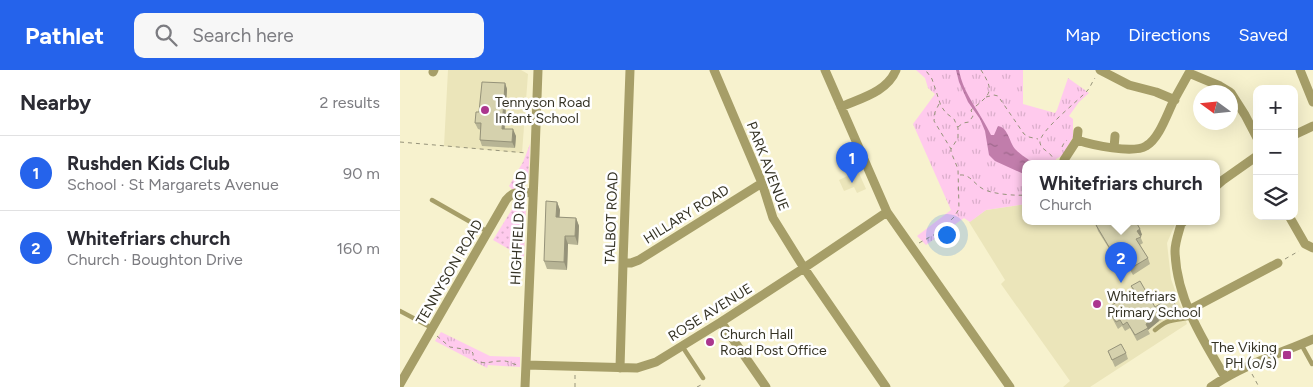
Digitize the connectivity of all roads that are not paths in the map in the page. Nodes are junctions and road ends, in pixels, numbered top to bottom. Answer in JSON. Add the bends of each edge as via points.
{"nodes":[{"id":1,"x":538,"y":70,"type":"edge"},
{"id":2,"x":630,"y":70,"type":"edge"},
{"id":3,"x":714,"y":70,"type":"edge"},
{"id":4,"x":825,"y":70,"type":"edge"},
{"id":5,"x":896,"y":70,"type":"edge"},
{"id":6,"x":1100,"y":70,"type":"edge"},
{"id":7,"x":1300,"y":70,"type":"edge"},
{"id":8,"x":1188,"y":72,"type":"edge"},
{"id":9,"x":1218,"y":85,"type":"edge"},
{"id":10,"x":1310,"y":89,"type":"edge"},
{"id":11,"x":1174,"y":100,"type":"junction"},
{"id":12,"x":1313,"y":102,"type":"edge"},
{"id":13,"x":1238,"y":104,"type":"edge"},
{"id":14,"x":842,"y":107,"type":"junction"},
{"id":15,"x":1313,"y":126,"type":"edge"},
{"id":16,"x":1253,"y":130,"type":"edge"},
{"id":17,"x":1298,"y":133,"type":"edge"},
{"id":18,"x":1115,"y":136,"type":"dead end"},
{"id":19,"x":1114,"y":148,"type":"junction"},
{"id":20,"x":1253,"y":159,"type":"edge"},
{"id":21,"x":1064,"y":160,"type":"dead end"},
{"id":22,"x":762,"y":183,"type":"junction"},
{"id":23,"x":1220,"y":183,"type":"edge"},
{"id":24,"x":533,"y":192,"type":"junction"},
{"id":25,"x":432,"y":200,"type":"dead end"},
{"id":26,"x":887,"y":212,"type":"junction"},
{"id":27,"x":1291,"y":220,"type":"edge"},
{"id":28,"x":1181,"y":225,"type":"edge"},
{"id":29,"x":488,"y":232,"type":"junction"},
{"id":30,"x":1311,"y":247,"type":"edge"},
{"id":31,"x":622,"y":263,"type":"junction"},
{"id":32,"x":1278,"y":263,"type":"road end"},
{"id":33,"x":804,"y":268,"type":"junction"},
{"id":34,"x":400,"y":311,"type":"edge"},
{"id":35,"x":1190,"y":314,"type":"junction"},
{"id":36,"x":721,"y":322,"type":"junction"},
{"id":37,"x":431,"y":330,"type":"junction"},
{"id":38,"x":1155,"y":330,"type":"dead end"},
{"id":39,"x":1313,"y":339,"type":"edge"},
{"id":40,"x":1301,"y":344,"type":"junction"},
{"id":41,"x":682,"y":346,"type":"junction"},
{"id":42,"x":1313,"y":364,"type":"edge"},
{"id":43,"x":526,"y":365,"type":"junction"},
{"id":44,"x":620,"y":368,"type":"junction"},
{"id":45,"x":703,"y":378,"type":"dead end"},
{"id":46,"x":1225,"y":378,"type":"junction"},
{"id":47,"x":400,"y":384,"type":"edge"},
{"id":48,"x":525,"y":387,"type":"edge"},
{"id":49,"x":766,"y":387,"type":"edge"},
{"id":50,"x":886,"y":387,"type":"edge"},
{"id":51,"x":1010,"y":387,"type":"edge"},
{"id":52,"x":1212,"y":387,"type":"edge"}],
"edges":[{"from":1,"to":24,"type":"street","name":"HIGHFIELD ROAD"},
{"from":2,"to":31,"type":"street","name":"TALBOT ROAD"},
{"from":3,"to":22,"type":"street","name":"PARK AVENUE"},
{"from":4,"to":14,"type":"street"},
{"from":5,"to":14,"type":"street","via":[[893,78],[882,88]]},
{"from":6,"to":11,"type":"street","via":[[1130,86]]},
{"from":7,"to":10,"type":"street"},
{"from":8,"to":9,"type":"street"},
{"from":8,"to":11,"type":"street"},
{"from":10,"to":12,"type":"street"},
{"from":11,"to":19,"type":"street","via":[[1158,134],[1147,146]]},
{"from":13,"to":16,"type":"street"},
{"from":14,"to":26,"type":"street"},
{"from":15,"to":17,"type":"street"},
{"from":18,"to":19,"type":"street"},
{"from":19,"to":21,"type":"street","via":[[1095,145],[1078,136]]},
{"from":20,"to":23,"type":"street"},
{"from":22,"to":31,"type":"street","name":"HILLARY ROAD","via":[[639,260]]},
{"from":22,"to":33,"type":"street","name":"PARK AVENUE","via":[[773,218]]},
{"from":24,"to":29,"type":"street","name":"TENNYSON ROAD","via":[[512,194]]},
{"from":24,"to":43,"type":"street","name":"HIGHFIELD ROAD"},
{"from":25,"to":29,"type":"lane"},
{"from":26,"to":33,"type":"street","name":"ROSE AVENUE"},
{"from":26,"to":51,"type":"street"},
{"from":27,"to":30,"type":"street","via":[[1305,244]]},
{"from":28,"to":35,"type":"street","via":[[1175,249],[1178,278]]},
{"from":29,"to":37,"type":"street","name":"TENNYSON ROAD"},
{"from":31,"to":44,"type":"street","name":"TALBOT ROAD"},
{"from":32,"to":35,"type":"street"},
{"from":33,"to":36,"type":"street","name":"ROSE AVENUE"},
{"from":33,"to":50,"type":"street","name":"PARK AVENUE"},
{"from":34,"to":37,"type":"lane"},
{"from":35,"to":38,"type":"lane","via":[[1181,320],[1165,322]]},
{"from":35,"to":46,"type":"street"},
{"from":36,"to":41,"type":"street","name":"ROSE AVENUE"},
{"from":36,"to":49,"type":"street"},
{"from":37,"to":47,"type":"street","name":"TENNYSON ROAD"},
{"from":39,"to":40,"type":"street"},
{"from":40,"to":42,"type":"lane"},
{"from":40,"to":46,"type":"street"},
{"from":41,"to":44,"type":"street","name":"ROSE AVENUE","via":[[656,362],[638,368]]},
{"from":41,"to":45,"type":"lane"},
{"from":43,"to":44,"type":"street","name":"ROSE AVENUE"},
{"from":43,"to":48,"type":"street","name":"HIGHFIELD ROAD"},
{"from":46,"to":52,"type":"street"}]}
